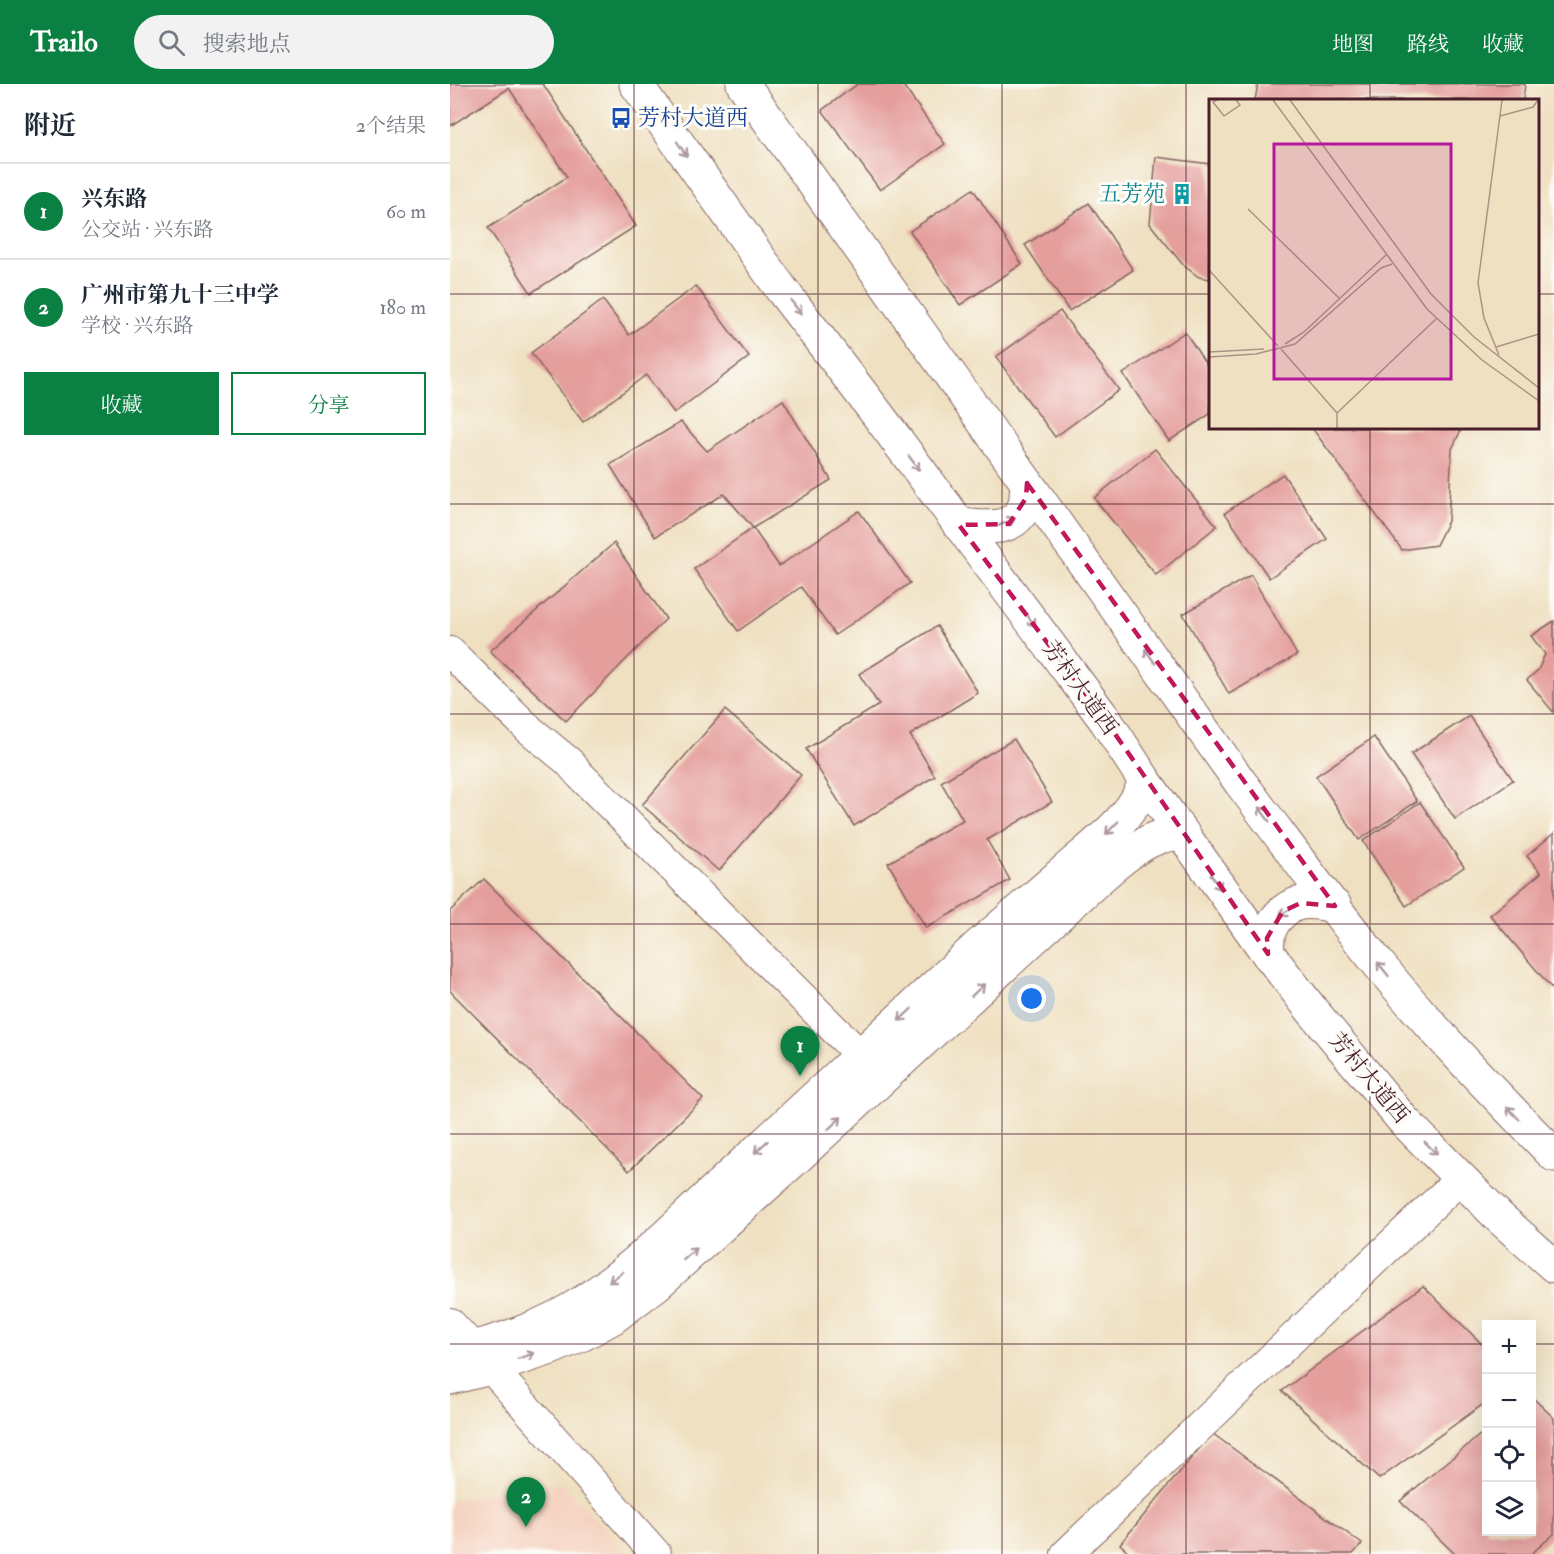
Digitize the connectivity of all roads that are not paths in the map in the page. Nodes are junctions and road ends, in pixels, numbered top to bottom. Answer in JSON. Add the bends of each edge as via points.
{"nodes":[{"id":1,"x":636,"y":84,"type":"edge"},
{"id":2,"x":743,"y":84,"type":"edge"},
{"id":3,"x":1027,"y":483,"type":"junction"},
{"id":4,"x":959,"y":525,"type":"junction"},
{"id":5,"x":450,"y":652,"type":"edge"},
{"id":6,"x":1145,"y":781,"type":"junction"},
{"id":7,"x":1183,"y":834,"type":"junction"},
{"id":8,"x":1335,"y":906,"type":"junction"},
{"id":9,"x":1268,"y":954,"type":"junction"},
{"id":10,"x":861,"y":1056,"type":"junction"},
{"id":11,"x":1554,"y":1155,"type":"edge"},
{"id":12,"x":1461,"y":1178,"type":"junction"},
{"id":13,"x":1554,"y":1266,"type":"edge"},
{"id":14,"x":450,"y":1323,"type":"edge"},
{"id":15,"x":471,"y":1357,"type":"edge"},
{"id":16,"x":450,"y":1378,"type":"edge"},
{"id":17,"x":656,"y":1554,"type":"edge"},
{"id":18,"x":1066,"y":1554,"type":"edge"}],
"edges":[{"from":1,"to":4,"type":"main road","name":"芳村大道西","one_way":true,"via":[[782,290]]},
{"from":2,"to":3,"type":"main road"},
{"from":4,"to":3,"type":"main road","one_way":true,"via":[[1009,524],[1024,506]]},
{"from":8,"to":3,"type":"main road","one_way":true,"via":[[1240,782]]},
{"from":4,"to":6,"type":"main road","name":"芳村大道西","one_way":true,"via":[[1106,721]]},
{"from":5,"to":10,"type":"street","via":[[569,762]]},
{"from":6,"to":7,"type":"main road","name":"芳村大道西"},
{"from":6,"to":10,"type":"main road","one_way":true,"via":[[1136,803],[1102,839]]},
{"from":7,"to":9,"type":"main road","name":"芳村大道西","one_way":true},
{"from":15,"to":7,"type":"main road","one_way":true,"via":[[551,1348],[612,1318],[657,1284],[1120,862],[1144,843]]},
{"from":8,"to":9,"type":"main road","one_way":true,"via":[[1301,903],[1283,911],[1273,923]]},
{"from":11,"to":8,"type":"main road","one_way":true,"via":[[1428,1023]]},
{"from":9,"to":12,"type":"main road","name":"芳村大道西","one_way":true,"via":[[1403,1120]]},
{"from":10,"to":15,"type":"main road","one_way":true,"via":[[638,1261],[585,1301]]},
{"from":12,"to":13,"type":"main road","name":"芳村大道西"},
{"from":12,"to":18,"type":"street"},
{"from":14,"to":15,"type":"street"},
{"from":15,"to":16,"type":"main road"},
{"from":15,"to":17,"type":"street"}]}
